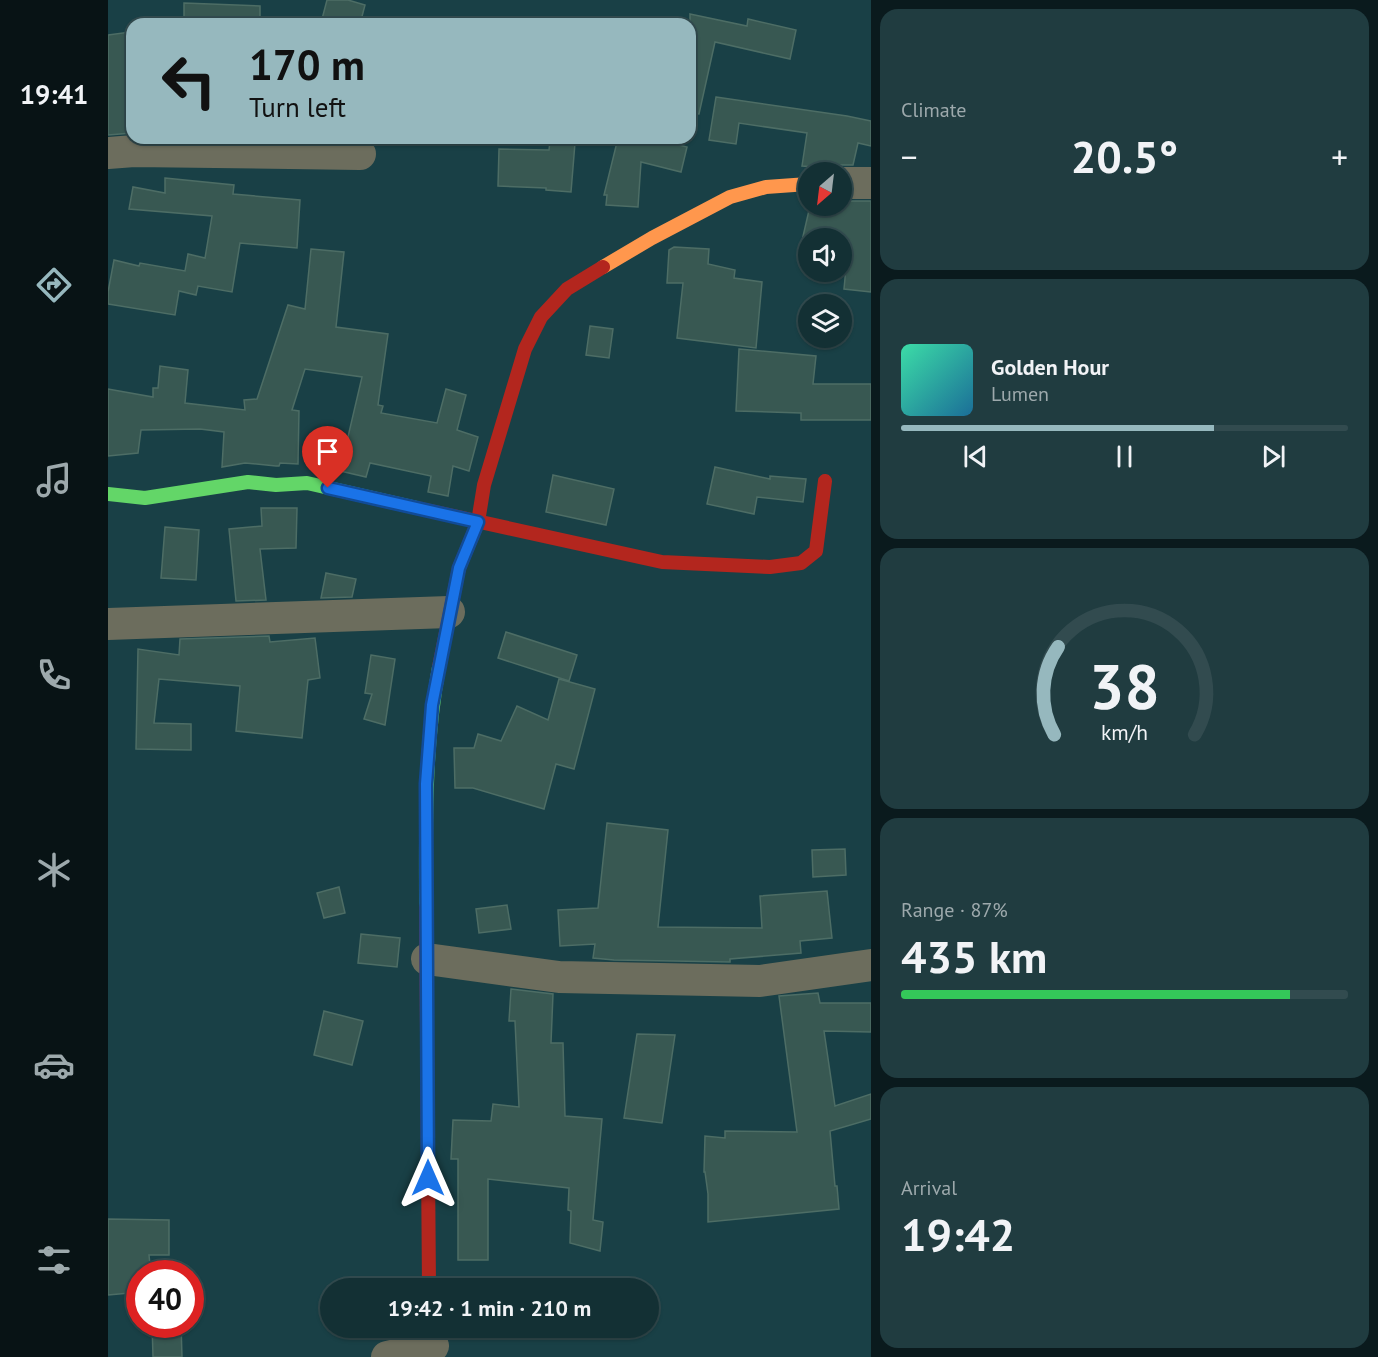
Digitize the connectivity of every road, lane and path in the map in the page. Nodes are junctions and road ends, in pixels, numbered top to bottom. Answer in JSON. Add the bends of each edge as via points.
{"nodes":[{"id":1,"x":108,"y":153,"type":"edge"},
{"id":2,"x":360,"y":154,"type":"dead end"},
{"id":3,"x":852,"y":183,"type":"edge"},
{"id":4,"x":871,"y":183,"type":"edge"},
{"id":5,"x":798,"y":185,"type":"edge"},
{"id":6,"x":825,"y":481,"type":"dead end"},
{"id":7,"x":108,"y":494,"type":"edge"},
{"id":8,"x":478,"y":522,"type":"junction"},
{"id":9,"x":449,"y":612,"type":"junction"},
{"id":10,"x":108,"y":624,"type":"edge"},
{"id":11,"x":427,"y":959,"type":"junction"},
{"id":12,"x":871,"y":965,"type":"edge"},
{"id":13,"x":429,"y":1278,"type":"edge"},
{"id":14,"x":433,"y":1343,"type":"edge"},
{"id":15,"x":387,"y":1357,"type":"edge"}],
"edges":[{"from":1,"to":2,"type":"street"},
{"from":3,"to":4,"type":"street"},
{"from":5,"to":8,"type":"street","via":[[766,187],[730,197],[567,289],[541,317],[525,349],[484,485]]},
{"from":6,"to":8,"type":"street","via":[[816,550],[801,563],[770,567],[662,562]]},
{"from":7,"to":8,"type":"street","via":[[145,498],[248,482],[307,483]]},
{"from":8,"to":9,"type":"street","via":[[459,568]]},
{"from":9,"to":10,"type":"street"},
{"from":9,"to":11,"type":"street","via":[[432,705],[426,784]]},
{"from":11,"to":12,"type":"street","via":[[559,977],[760,981]]},
{"from":11,"to":13,"type":"street"},
{"from":14,"to":15,"type":"street"}]}
